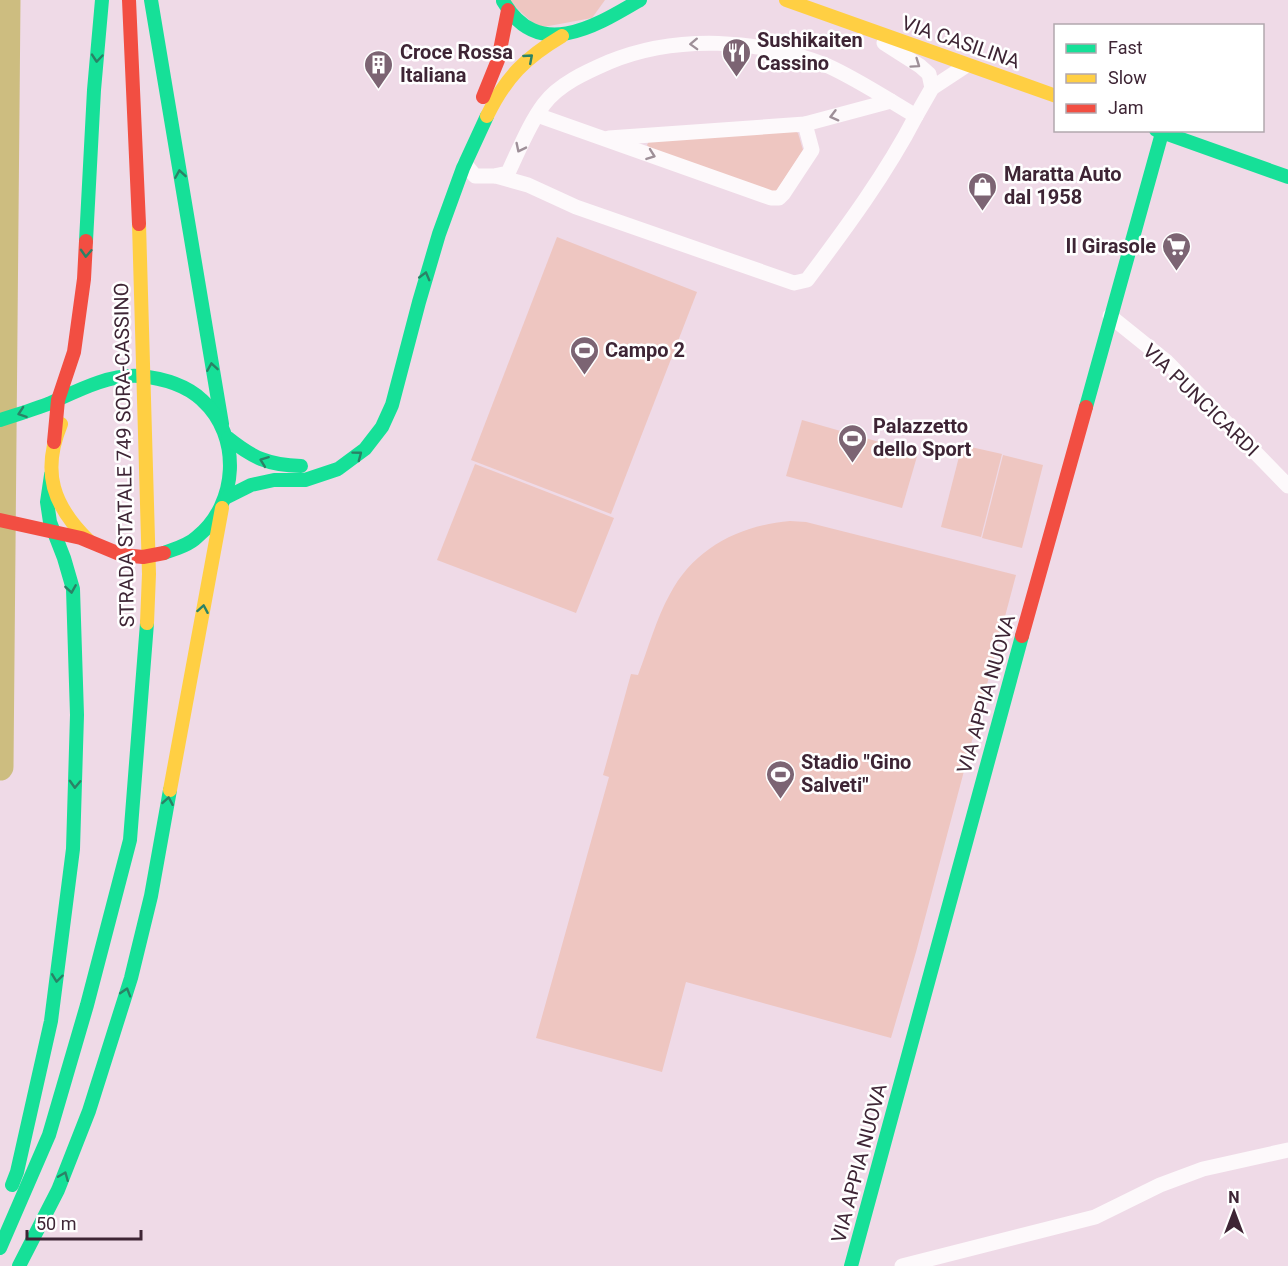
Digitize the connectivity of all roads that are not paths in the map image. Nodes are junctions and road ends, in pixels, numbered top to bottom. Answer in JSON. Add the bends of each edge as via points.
{"nodes":[{"id":1,"x":102,"y":0,"type":"edge"},
{"id":2,"x":129,"y":0,"type":"edge"},
{"id":3,"x":151,"y":0,"type":"edge"},
{"id":4,"x":616,"y":0,"type":"edge"},
{"id":5,"x":640,"y":0,"type":"edge"},
{"id":6,"x":786,"y":0,"type":"edge"},
{"id":7,"x":506,"y":5,"type":"edge"},
{"id":8,"x":597,"y":24,"type":"junction"},
{"id":9,"x":856,"y":25,"type":"junction"},
{"id":10,"x":562,"y":36,"type":"junction"},
{"id":11,"x":966,"y":65,"type":"junction"},
{"id":12,"x":497,"y":84,"type":"junction"},
{"id":13,"x":932,"y":88,"type":"junction"},
{"id":14,"x":1054,"y":95,"type":"edge"},
{"id":15,"x":891,"y":101,"type":"junction"},
{"id":16,"x":537,"y":115,"type":"junction"},
{"id":17,"x":916,"y":116,"type":"junction"},
{"id":18,"x":805,"y":124,"type":"junction"},
{"id":19,"x":1159,"y":132,"type":"edge"},
{"id":20,"x":602,"y":138,"type":"junction"},
{"id":21,"x":465,"y":164,"type":"junction"},
{"id":22,"x":494,"y":176,"type":"junction"},
{"id":23,"x":1288,"y":177,"type":"edge"},
{"id":24,"x":420,"y":249,"type":"dead end"},
{"id":25,"x":411,"y":282,"type":"dead end"},
{"id":26,"x":1110,"y":316,"type":"junction"},
{"id":27,"x":112,"y":380,"type":"junction"},
{"id":28,"x":58,"y":400,"type":"junction"},
{"id":29,"x":0,"y":420,"type":"edge"},
{"id":30,"x":222,"y":424,"type":"junction"},
{"id":31,"x":228,"y":438,"type":"junction"},
{"id":32,"x":54,"y":442,"type":"junction"},
{"id":33,"x":51,"y":475,"type":"junction"},
{"id":34,"x":1288,"y":486,"type":"edge"},
{"id":35,"x":224,"y":503,"type":"junction"},
{"id":36,"x":0,"y":520,"type":"edge"},
{"id":37,"x":54,"y":533,"type":"junction"},
{"id":38,"x":89,"y":541,"type":"junction"},
{"id":39,"x":1288,"y":1150,"type":"edge"},
{"id":40,"x":4,"y":1203,"type":"edge"},
{"id":41,"x":0,"y":1248,"type":"edge"},
{"id":42,"x":19,"y":1266,"type":"edge"},
{"id":43,"x":851,"y":1266,"type":"edge"},
{"id":44,"x":902,"y":1266,"type":"edge"}],
"edges":[{"from":1,"to":28,"type":"main road","one_way":true,"via":[[84,279],[74,352]]},
{"from":2,"to":41,"type":"main road","name":"STRADA STATALE 749 SORA-CASSINO","via":[[149,574],[130,840],[49,1135]]},
{"from":30,"to":3,"type":"main road","one_way":true},
{"from":4,"to":8,"type":"main road"},
{"from":5,"to":8,"type":"main road"},
{"from":6,"to":9,"type":"main road","name":"VIA CASILINA"},
{"from":7,"to":10,"type":"main road","via":[[523,25],[541,34]]},
{"from":7,"to":12,"type":"main road"},
{"from":8,"to":10,"type":"main road"},
{"from":9,"to":11,"type":"main road","name":"VIA CASILINA"},
{"from":9,"to":13,"type":"street","one_way":true,"via":[[920,66],[929,74]]},
{"from":12,"to":10,"type":"main road","one_way":true,"via":[[534,52]]},
{"from":11,"to":13,"type":"street"},
{"from":11,"to":14,"type":"main road","name":"VIA CASILINA"},
{"from":12,"to":21,"type":"main road"},
{"from":12,"to":24,"type":"main road","via":[[453,159]]},
{"from":13,"to":17,"type":"street"},
{"from":15,"to":16,"type":"street","one_way":true,"via":[[830,67],[796,56],[751,46],[688,45],[653,48],[591,70],[565,85],[545,102]]},
{"from":15,"to":17,"type":"street"},
{"from":15,"to":18,"type":"street","one_way":true},
{"from":16,"to":20,"type":"street"},
{"from":16,"to":22,"type":"street","one_way":true,"via":[[508,173]]},
{"from":17,"to":22,"type":"street","via":[[836,241],[807,280],[794,283]]},
{"from":18,"to":20,"type":"street"},
{"from":20,"to":18,"type":"street","one_way":true,"via":[[779,198],[812,150]]},
{"from":19,"to":23,"type":"main road"},
{"from":19,"to":26,"type":"main road","name":"VIA APPIA NUOVA"},
{"from":21,"to":22,"type":"street","via":[[475,176]]},
{"from":35,"to":21,"type":"main road","one_way":true,"via":[[251,485],[305,480],[338,469],[365,449],[382,427],[392,405],[428,264]]},
{"from":25,"to":31,"type":"main road","one_way":true,"via":[[380,401],[357,440],[333,458],[308,466],[277,466],[251,457]]},
{"from":26,"to":34,"type":"street","name":"VIA PUNCICARDI","via":[[1166,361]]},
{"from":26,"to":43,"type":"main road","name":"VIA APPIA NUOVA"},
{"from":27,"to":28,"type":"main road","via":[[94,383]]},
{"from":27,"to":30,"type":"main road","via":[[163,378],[187,388],[207,404]]},
{"from":27,"to":32,"type":"main road","via":[[82,398],[60,426]]},
{"from":28,"to":29,"type":"main road","one_way":true},
{"from":28,"to":32,"type":"main road"},
{"from":30,"to":31,"type":"main road"},
{"from":31,"to":35,"type":"main road","via":[[231,477]]},
{"from":32,"to":33,"type":"main road"},
{"from":33,"to":37,"type":"main road","via":[[47,502]]},
{"from":33,"to":38,"type":"main road","via":[[57,500],[70,523]]},
{"from":35,"to":38,"type":"main road","via":[[207,529],[186,545],[163,554],[138,557],[112,552]]},
{"from":42,"to":35,"type":"main road","one_way":true,"via":[[58,1190],[89,1111],[131,978],[151,896]]},
{"from":36,"to":37,"type":"main road"},
{"from":37,"to":38,"type":"main road"},
{"from":37,"to":40,"type":"main road","one_way":true,"via":[[73,589],[77,715],[73,849],[51,1021],[17,1172]]},
{"from":39,"to":44,"type":"street","via":[[1203,1169],[1160,1185],[1095,1218]]}]}
